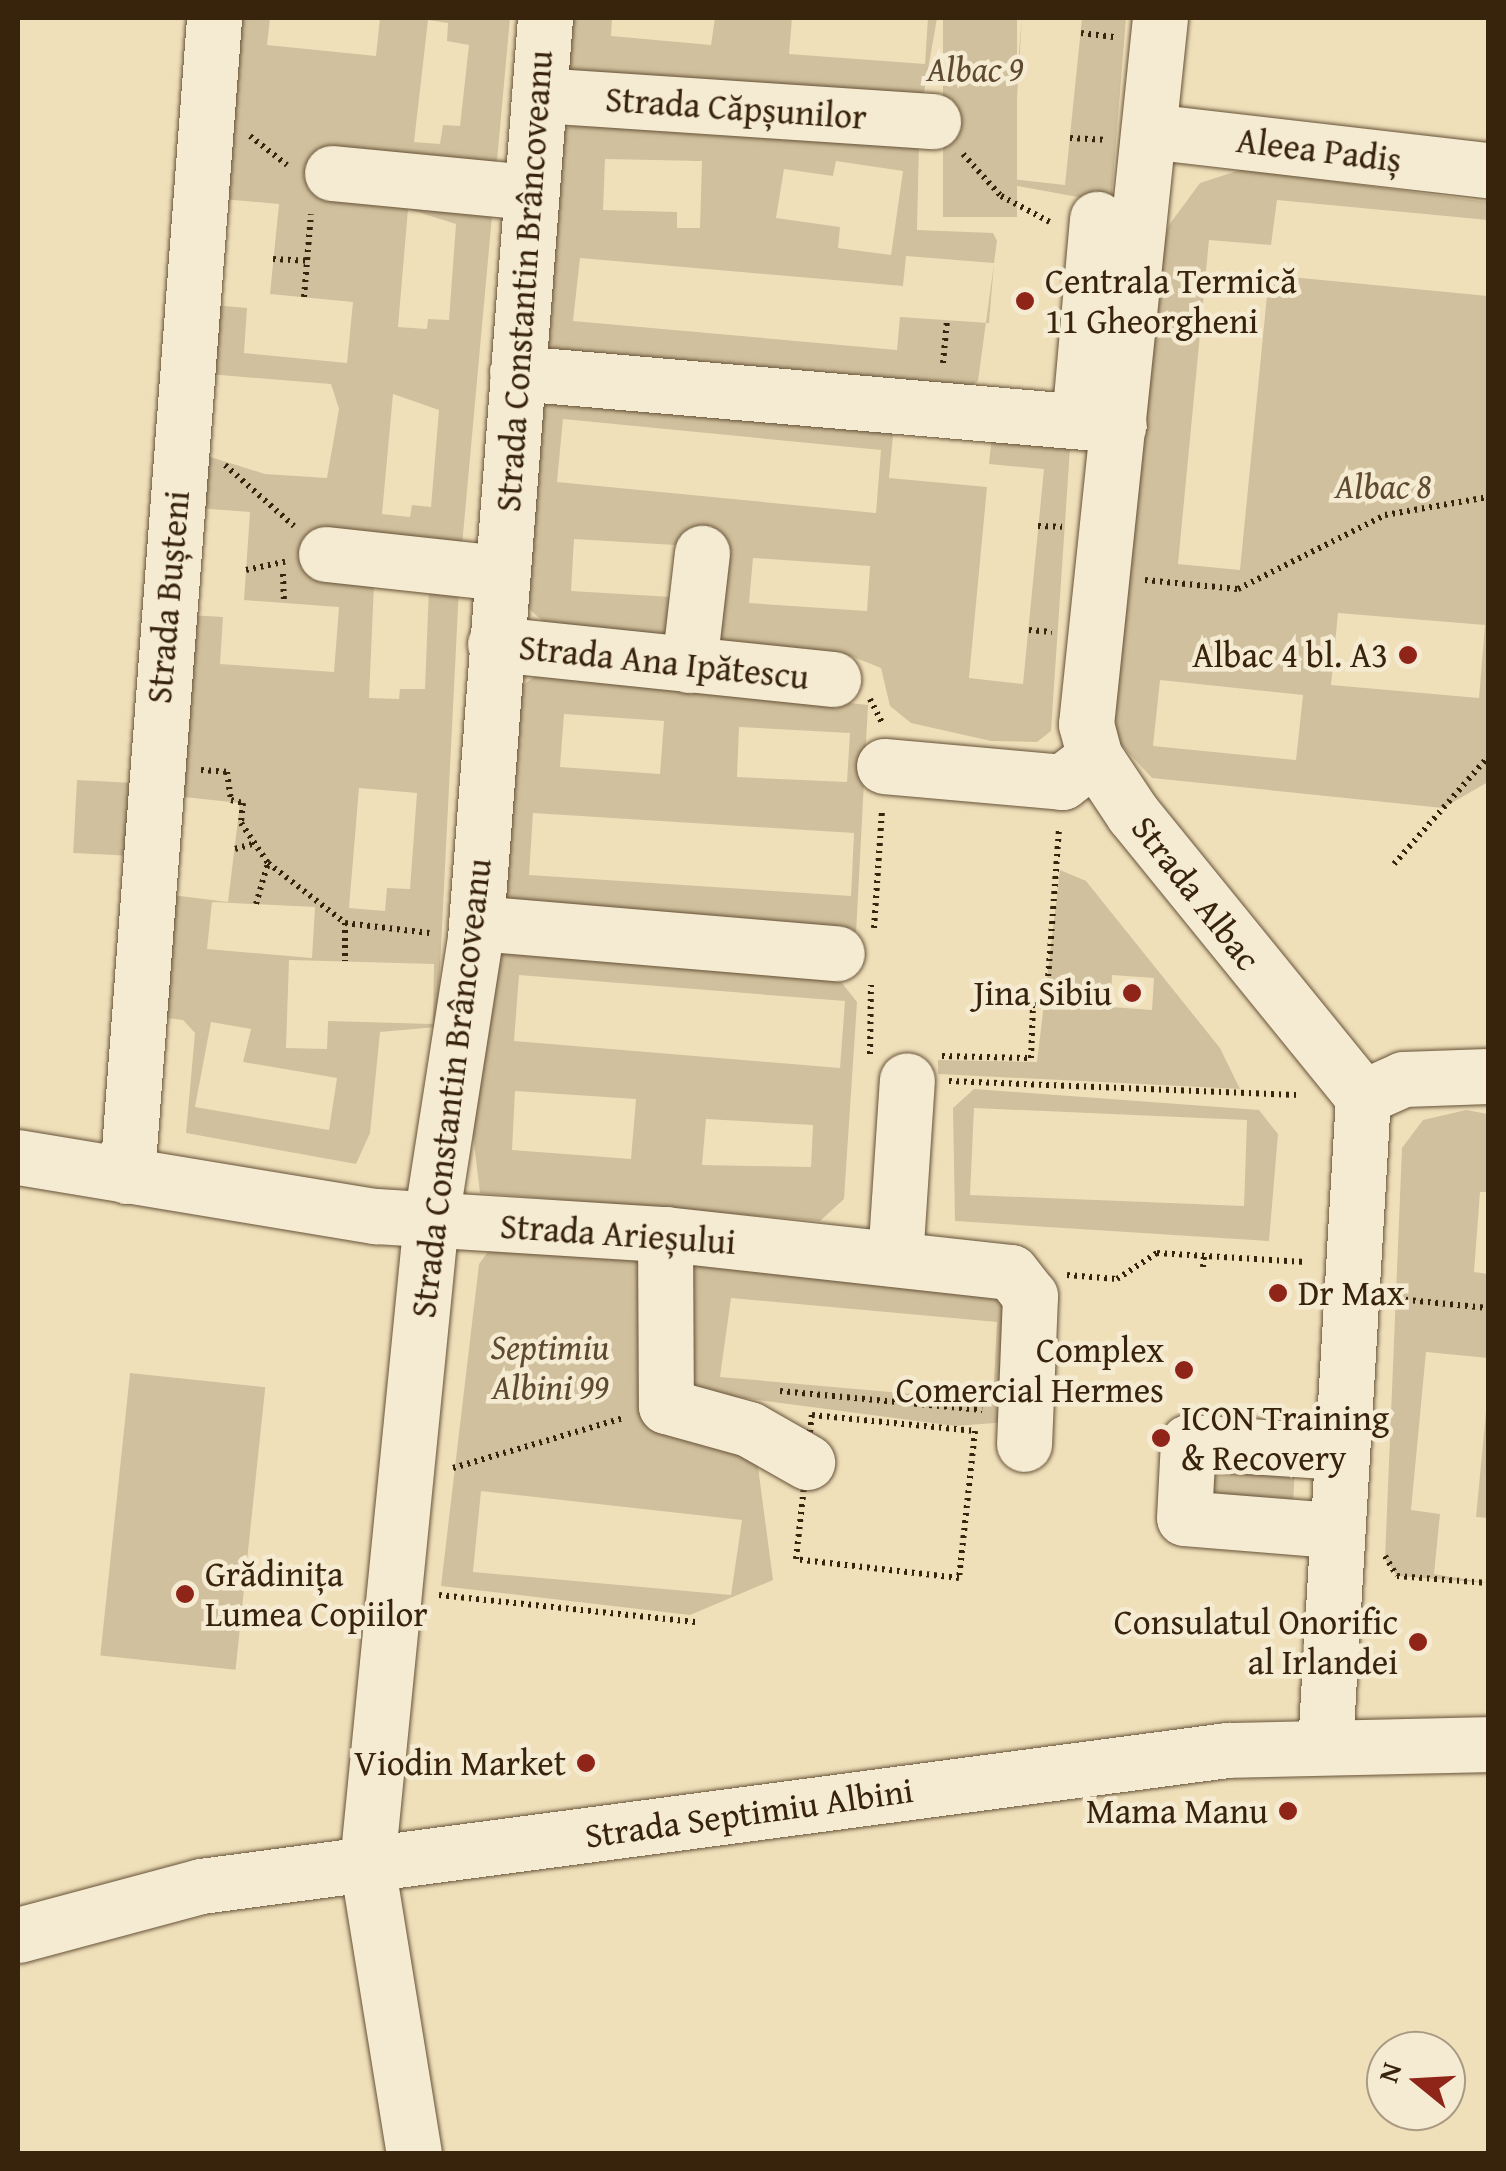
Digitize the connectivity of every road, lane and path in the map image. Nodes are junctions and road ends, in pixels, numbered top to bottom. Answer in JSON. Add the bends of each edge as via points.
{"nodes":[{"id":1,"x":214,"y":18,"type":"edge"},
{"id":2,"x":545,"y":18,"type":"edge"},
{"id":3,"x":1160,"y":18,"type":"edge"},
{"id":4,"x":539,"y":95,"type":"junction"},
{"id":5,"x":934,"y":122,"type":"joint"},
{"id":6,"x":205,"y":126,"type":"junction"},
{"id":7,"x":1149,"y":130,"type":"junction"},
{"id":8,"x":1488,"y":170,"type":"edge"},
{"id":9,"x":323,"y":177,"type":"junction"},
{"id":10,"x":531,"y":192,"type":"junction"},
{"id":11,"x":1096,"y":232,"type":"joint"},
{"id":12,"x":273,"y":259,"type":"dead end"},
{"id":13,"x":307,"y":262,"type":"junction"},
{"id":14,"x":304,"y":297,"type":"dead end"},
{"id":15,"x":517,"y":372,"type":"junction"},
{"id":16,"x":1099,"y":423,"type":"junction"},
{"id":17,"x":179,"y":458,"type":"junction"},
{"id":18,"x":1488,"y":497,"type":"edge"},
{"id":19,"x":702,"y":553,"type":"dead end"},
{"id":20,"x":304,"y":558,"type":"junction"},
{"id":21,"x":501,"y":572,"type":"junction"},
{"id":22,"x":1099,"y":575,"type":"junction"},
{"id":23,"x":284,"y":603,"type":"dead end"},
{"id":24,"x":495,"y":644,"type":"junction"},
{"id":25,"x":689,"y":664,"type":"junction"},
{"id":26,"x":833,"y":680,"type":"joint"},
{"id":27,"x":1488,"y":757,"type":"edge"},
{"id":28,"x":884,"y":766,"type":"junction"},
{"id":29,"x":154,"y":767,"type":"junction"},
{"id":30,"x":1078,"y":770,"type":"junction"},
{"id":31,"x":256,"y":843,"type":"junction"},
{"id":32,"x":235,"y":849,"type":"dead end"},
{"id":33,"x":268,"y":863,"type":"junction"},
{"id":34,"x":1394,"y":864,"type":"dead end"},
{"id":35,"x":256,"y":904,"type":"dead end"},
{"id":36,"x":345,"y":922,"type":"junction"},
{"id":37,"x":476,"y":931,"type":"junction"},
{"id":38,"x":860,"y":956,"type":"junction"},
{"id":39,"x":345,"y":961,"type":"dead end"},
{"id":40,"x":908,"y":1063,"type":"junction"},
{"id":41,"x":1488,"y":1076,"type":"edge"},
{"id":42,"x":1363,"y":1098,"type":"junction"},
{"id":43,"x":18,"y":1157,"type":"edge"},
{"id":44,"x":127,"y":1176,"type":"junction"},
{"id":45,"x":431,"y":1219,"type":"junction"},
{"id":46,"x":664,"y":1234,"type":"junction"},
{"id":47,"x":1204,"y":1256,"type":"junction"},
{"id":48,"x":895,"y":1259,"type":"junction"},
{"id":49,"x":1204,"y":1267,"type":"dead end"},
{"id":50,"x":1348,"y":1279,"type":"junction"},
{"id":51,"x":1021,"y":1284,"type":"junction"},
{"id":52,"x":1488,"y":1308,"type":"edge"},
{"id":53,"x":1024,"y":1444,"type":"dead end"},
{"id":54,"x":1337,"y":1452,"type":"junction"},
{"id":55,"x":806,"y":1462,"type":"junction"},
{"id":56,"x":1332,"y":1530,"type":"junction"},
{"id":57,"x":1385,"y":1559,"type":"dead end"},
{"id":58,"x":1488,"y":1583,"type":"edge"},
{"id":59,"x":398,"y":1591,"type":"junction"},
{"id":60,"x":698,"y":1622,"type":"dead end"},
{"id":61,"x":1488,"y":1744,"type":"edge"},
{"id":62,"x":1325,"y":1746,"type":"junction"},
{"id":63,"x":367,"y":1864,"type":"junction"},
{"id":64,"x":18,"y":1935,"type":"edge"},
{"id":65,"x":414,"y":2154,"type":"edge"}],
"edges":[{"from":1,"to":6,"type":"street","name":"Strada Bușteni"},
{"from":2,"to":4,"type":"street","name":"Strada Constantin Brâncoveanu"},
{"from":3,"to":7,"type":"street"},
{"from":4,"to":5,"type":"street","name":"Strada Căpșunilor"},
{"from":4,"to":10,"type":"street","name":"Strada Constantin Brâncoveanu"},
{"from":5,"to":11,"type":"path","via":[[1001,196]]},
{"from":6,"to":9,"type":"path","via":[[262,141]]},
{"from":6,"to":17,"type":"street","name":"Strada Bușteni"},
{"from":7,"to":8,"type":"street","name":"Aleea Padiș"},
{"from":7,"to":16,"type":"street"},
{"from":9,"to":10,"type":"street"},
{"from":9,"to":13,"type":"path"},
{"from":10,"to":15,"type":"street","name":"Strada Constantin Brâncoveanu"},
{"from":11,"to":16,"type":"street"},
{"from":12,"to":13,"type":"path"},
{"from":13,"to":14,"type":"path"},
{"from":15,"to":16,"type":"street"},
{"from":15,"to":21,"type":"street","name":"Strada Constantin Brâncoveanu"},
{"from":16,"to":22,"type":"street"},
{"from":17,"to":20,"type":"path","via":[[226,465]]},
{"from":17,"to":29,"type":"street","name":"Strada Bușteni"},
{"from":18,"to":22,"type":"path","via":[[1386,515],[1238,588]]},
{"from":19,"to":25,"type":"street"},
{"from":20,"to":21,"type":"street"},
{"from":20,"to":23,"type":"path"},
{"from":21,"to":24,"type":"street","name":"Strada Constantin Brâncoveanu"},
{"from":22,"to":30,"type":"street"},
{"from":24,"to":25,"type":"street","name":"Strada Ana Ipătescu"},
{"from":24,"to":37,"type":"street","name":"Strada Constantin Brâncoveanu"},
{"from":25,"to":26,"type":"street","name":"Strada Ana Ipătescu"},
{"from":26,"to":28,"type":"path","via":[[864,690],[882,718]]},
{"from":27,"to":34,"type":"path"},
{"from":28,"to":30,"type":"street"},
{"from":28,"to":38,"type":"path"},
{"from":29,"to":31,"type":"path","via":[[227,772]]},
{"from":29,"to":44,"type":"street","name":"Strada Bușteni"},
{"from":30,"to":40,"type":"path","via":[[1046,1006],[1033,1005],[1031,1058]]},
{"from":30,"to":42,"type":"street","name":"Strada Albac"},
{"from":31,"to":32,"type":"path"},
{"from":31,"to":33,"type":"path"},
{"from":33,"to":35,"type":"path"},
{"from":33,"to":36,"type":"path"},
{"from":36,"to":37,"type":"path"},
{"from":36,"to":39,"type":"path"},
{"from":37,"to":38,"type":"street"},
{"from":37,"to":45,"type":"street","name":"Strada Constantin Brâncoveanu"},
{"from":38,"to":40,"type":"path","via":[[866,1054]]},
{"from":40,"to":42,"type":"path"},
{"from":40,"to":48,"type":"street"},
{"from":41,"to":42,"type":"street","via":[[1403,1078]]},
{"from":42,"to":50,"type":"street"},
{"from":43,"to":44,"type":"street","name":"Strada Arieșului"},
{"from":44,"to":45,"type":"street","name":"Strada Arieșului"},
{"from":45,"to":46,"type":"street","name":"Strada Arieșului"},
{"from":45,"to":59,"type":"street","name":"Strada Constantin Brâncoveanu"},
{"from":46,"to":48,"type":"street","name":"Strada Arieșului"},
{"from":46,"to":55,"type":"street","via":[[666,1406],[750,1429]]},
{"from":47,"to":49,"type":"path"},
{"from":47,"to":50,"type":"path"},
{"from":47,"to":51,"type":"path","via":[[1156,1253],[1117,1279]]},
{"from":48,"to":51,"type":"street","name":"Strada Arieșului"},
{"from":50,"to":52,"type":"path"},
{"from":50,"to":54,"type":"street"},
{"from":51,"to":53,"type":"street"},
{"from":54,"to":56,"type":"street"},
{"from":54,"to":56,"type":"street","via":[[1188,1442],[1184,1518]]},
{"from":55,"to":55,"type":"path","via":[[796,1559],[960,1578],[975,1431],[812,1415]]},
{"from":56,"to":62,"type":"street"},
{"from":57,"to":58,"type":"path","via":[[1397,1576]]},
{"from":59,"to":60,"type":"path"},
{"from":59,"to":63,"type":"street","name":"Strada Constantin Brâncoveanu"},
{"from":61,"to":62,"type":"street","name":"Strada Septimiu Albini"},
{"from":62,"to":63,"type":"street","name":"Strada Septimiu Albini","via":[[1226,1750]]},
{"from":63,"to":64,"type":"street","name":"Strada Septimiu Albini","via":[[201,1886]]},
{"from":63,"to":65,"type":"street","name":"Strada Constantin Brâncoveanu"}]}
